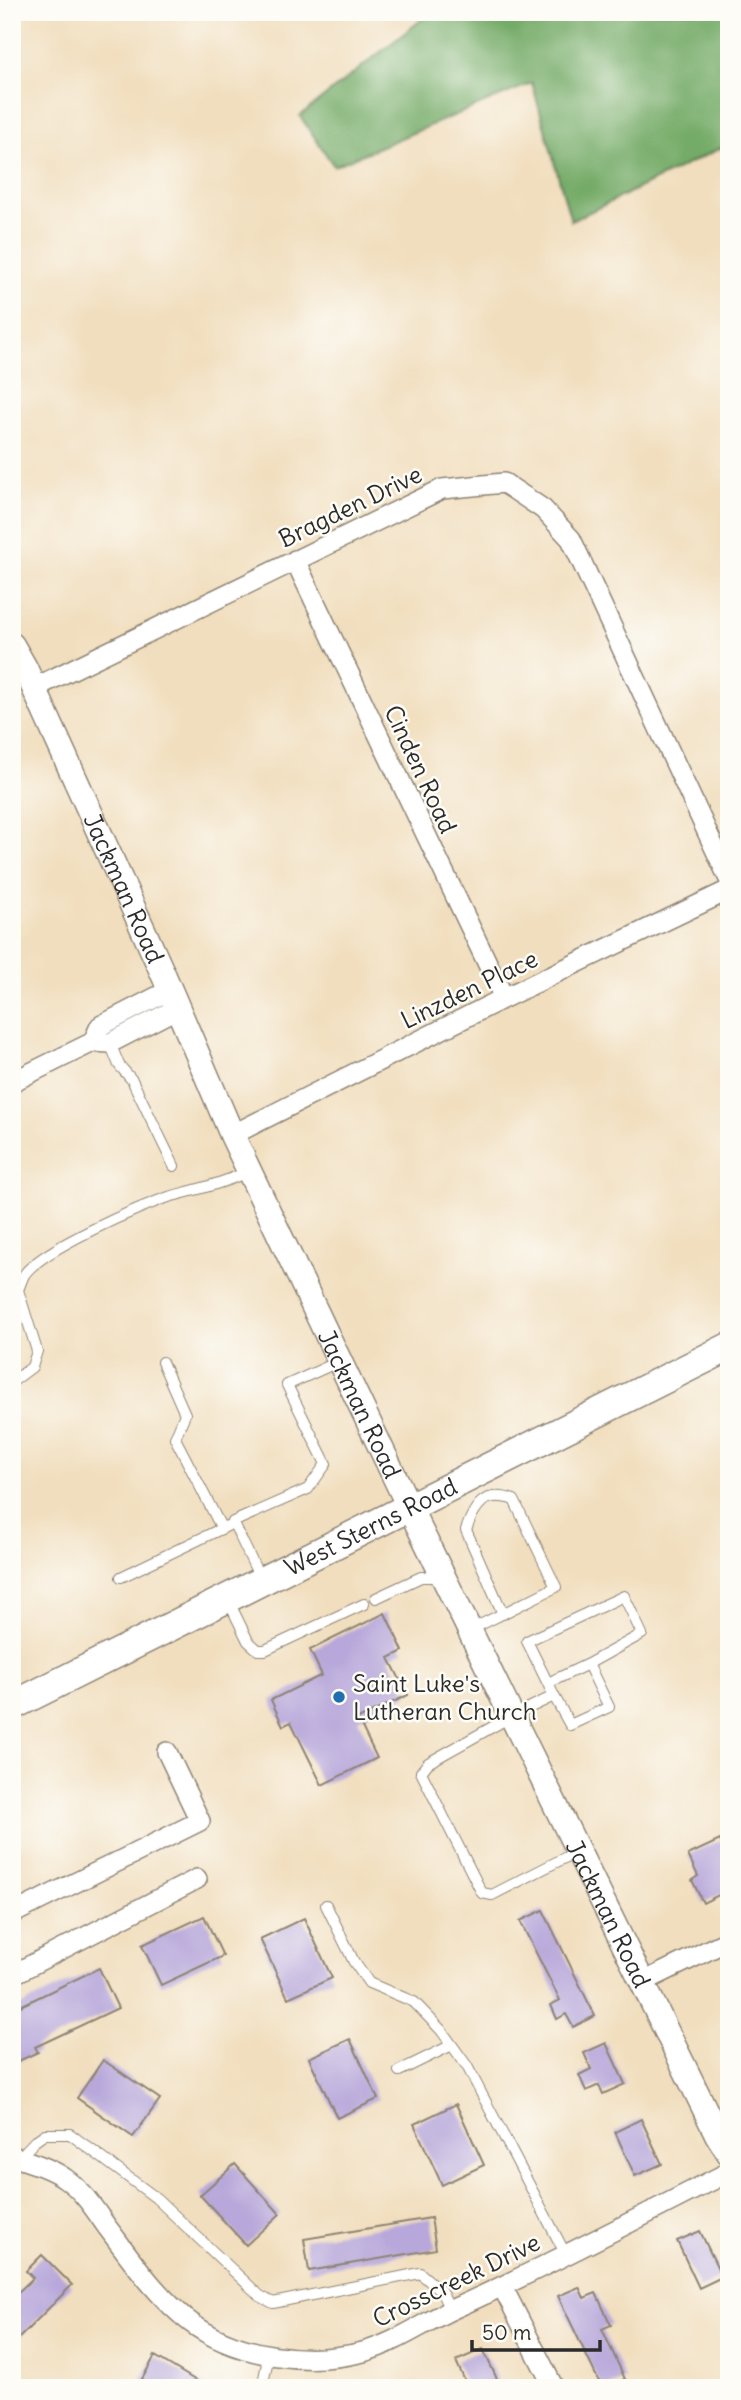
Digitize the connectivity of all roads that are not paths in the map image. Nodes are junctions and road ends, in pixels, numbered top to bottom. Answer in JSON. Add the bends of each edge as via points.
{"nodes":[{"id":1,"x":295,"y":560,"type":"junction"},
{"id":2,"x":12,"y":645,"type":"edge"},
{"id":3,"x":34,"y":688,"type":"junction"},
{"id":4,"x":729,"y":879,"type":"edge"},
{"id":5,"x":729,"y":890,"type":"edge"},
{"id":6,"x":504,"y":998,"type":"junction"},
{"id":7,"x":174,"y":999,"type":"junction"},
{"id":8,"x":101,"y":1042,"type":"junction"},
{"id":9,"x":12,"y":1082,"type":"edge"},
{"id":10,"x":232,"y":1135,"type":"junction"},
{"id":11,"x":174,"y":1166,"type":"dead end"},
{"id":12,"x":250,"y":1171,"type":"junction"},
{"id":13,"x":729,"y":1348,"type":"edge"},
{"id":14,"x":340,"y":1361,"type":"junction"},
{"id":15,"x":162,"y":1362,"type":"dead end"},
{"id":16,"x":12,"y":1382,"type":"edge"},
{"id":17,"x":410,"y":1507,"type":"junction"},
{"id":18,"x":233,"y":1522,"type":"junction"},
{"id":19,"x":222,"y":1528,"type":"junction"},
{"id":20,"x":121,"y":1577,"type":"dead end"},
{"id":21,"x":444,"y":1577,"type":"junction"},
{"id":22,"x":262,"y":1581,"type":"junction"},
{"id":23,"x":227,"y":1598,"type":"junction"},
{"id":24,"x":376,"y":1598,"type":"dead end"},
{"id":25,"x":364,"y":1604,"type":"dead end"},
{"id":26,"x":503,"y":1614,"type":"junction"},
{"id":27,"x":470,"y":1630,"type":"junction"},
{"id":28,"x":588,"y":1664,"type":"junction"},
{"id":29,"x":548,"y":1683,"type":"junction"},
{"id":30,"x":554,"y":1696,"type":"junction"},
{"id":31,"x":12,"y":1706,"type":"edge"},
{"id":32,"x":512,"y":1716,"type":"junction"},
{"id":33,"x":167,"y":1752,"type":"dead end"},
{"id":34,"x":579,"y":1851,"type":"junction"},
{"id":35,"x":197,"y":1879,"type":"dead end"},
{"id":36,"x":326,"y":1905,"type":"dead end"},
{"id":37,"x":12,"y":1914,"type":"edge"},
{"id":38,"x":729,"y":1940,"type":"edge"},
{"id":39,"x":12,"y":1975,"type":"edge"},
{"id":40,"x":643,"y":1982,"type":"junction"},
{"id":41,"x":452,"y":2045,"type":"junction"},
{"id":42,"x":399,"y":2071,"type":"dead end"},
{"id":43,"x":729,"y":2152,"type":"edge"},
{"id":44,"x":15,"y":2157,"type":"edge"},
{"id":45,"x":729,"y":2172,"type":"edge"},
{"id":46,"x":565,"y":2253,"type":"junction"},
{"id":47,"x":502,"y":2286,"type":"junction"},
{"id":48,"x":450,"y":2310,"type":"junction"},
{"id":49,"x":269,"y":2354,"type":"junction"},
{"id":50,"x":262,"y":2388,"type":"edge"},
{"id":51,"x":554,"y":2388,"type":"edge"}],
"edges":[{"from":1,"to":3,"type":"street","name":"Bragden Drive"},
{"from":1,"to":4,"type":"street","name":"Bragden Drive","via":[[442,489],[504,483],[543,509],[571,539]]},
{"from":1,"to":6,"type":"street","name":"Cinden Road"},
{"from":2,"to":3,"type":"street","name":"Jackman Road"},
{"from":3,"to":7,"type":"street","name":"Jackman Road"},
{"from":5,"to":6,"type":"street","name":"Linzden Place"},
{"from":6,"to":10,"type":"street","name":"Linzden Place"},
{"from":7,"to":8,"type":"street","via":[[100,1026]]},
{"from":7,"to":10,"type":"street","name":"Jackman Road"},
{"from":8,"to":9,"type":"street"},
{"from":8,"to":11,"type":"lane","via":[[132,1080]]},
{"from":10,"to":12,"type":"street","name":"Jackman Road"},
{"from":12,"to":14,"type":"street","name":"Jackman Road"},
{"from":12,"to":16,"type":"lane","via":[[145,1207],[63,1244],[25,1273],[18,1290],[37,1351],[32,1367]]},
{"from":13,"to":17,"type":"main road","name":"West Sterns Road"},
{"from":14,"to":17,"type":"street","name":"Jackman Road"},
{"from":14,"to":18,"type":"lane","via":[[287,1385],[326,1464],[308,1489]]},
{"from":15,"to":19,"type":"lane","via":[[185,1414],[175,1438]]},
{"from":17,"to":21,"type":"street","name":"Jackman Road"},
{"from":17,"to":22,"type":"main road","name":"West Sterns Road"},
{"from":18,"to":19,"type":"lane"},
{"from":18,"to":22,"type":"lane"},
{"from":19,"to":20,"type":"lane"},
{"from":21,"to":24,"type":"lane","via":[[421,1577]]},
{"from":21,"to":27,"type":"street","name":"Jackman Road"},
{"from":22,"to":23,"type":"main road","name":"West Sterns Road"},
{"from":23,"to":25,"type":"lane","via":[[248,1641],[258,1650]]},
{"from":23,"to":31,"type":"main road","name":"West Sterns Road"},
{"from":26,"to":26,"type":"lane","via":[[556,1587],[514,1500],[499,1495],[472,1511],[466,1530]]},
{"from":26,"to":27,"type":"lane"},
{"from":27,"to":32,"type":"street","name":"Jackman Road"},
{"from":28,"to":29,"type":"lane"},
{"from":28,"to":29,"type":"lane","via":[[642,1634],[624,1595],[527,1642]]},
{"from":28,"to":30,"type":"lane","via":[[609,1707],[570,1725]]},
{"from":29,"to":30,"type":"lane"},
{"from":30,"to":32,"type":"lane"},
{"from":32,"to":34,"type":"street","name":"Jackman Road"},
{"from":32,"to":34,"type":"lane","via":[[428,1763],[422,1776],[485,1895]]},
{"from":33,"to":37,"type":"street","via":[[200,1821]]},
{"from":34,"to":40,"type":"street","name":"Jackman Road"},
{"from":35,"to":39,"type":"street"},
{"from":36,"to":41,"type":"lane","via":[[369,1983],[414,2002]]},
{"from":38,"to":40,"type":"street"},
{"from":40,"to":43,"type":"street","name":"Jackman Road"},
{"from":41,"to":42,"type":"lane"},
{"from":41,"to":46,"type":"lane"},
{"from":44,"to":48,"type":"lane","via":[[46,2134],[70,2134],[156,2198],[272,2303],[420,2273],[441,2291]]},
{"from":44,"to":49,"type":"street","name":"Crosscreek Drive","via":[[66,2179],[153,2288],[191,2323],[221,2340]]},
{"from":45,"to":46,"type":"street","name":"Crosscreek Drive"},
{"from":46,"to":47,"type":"street","name":"Crosscreek Drive"},
{"from":47,"to":48,"type":"street","name":"Crosscreek Drive"},
{"from":47,"to":51,"type":"street"},
{"from":48,"to":49,"type":"street","name":"Crosscreek Drive","via":[[363,2352],[329,2358]]},
{"from":49,"to":50,"type":"lane"}]}
